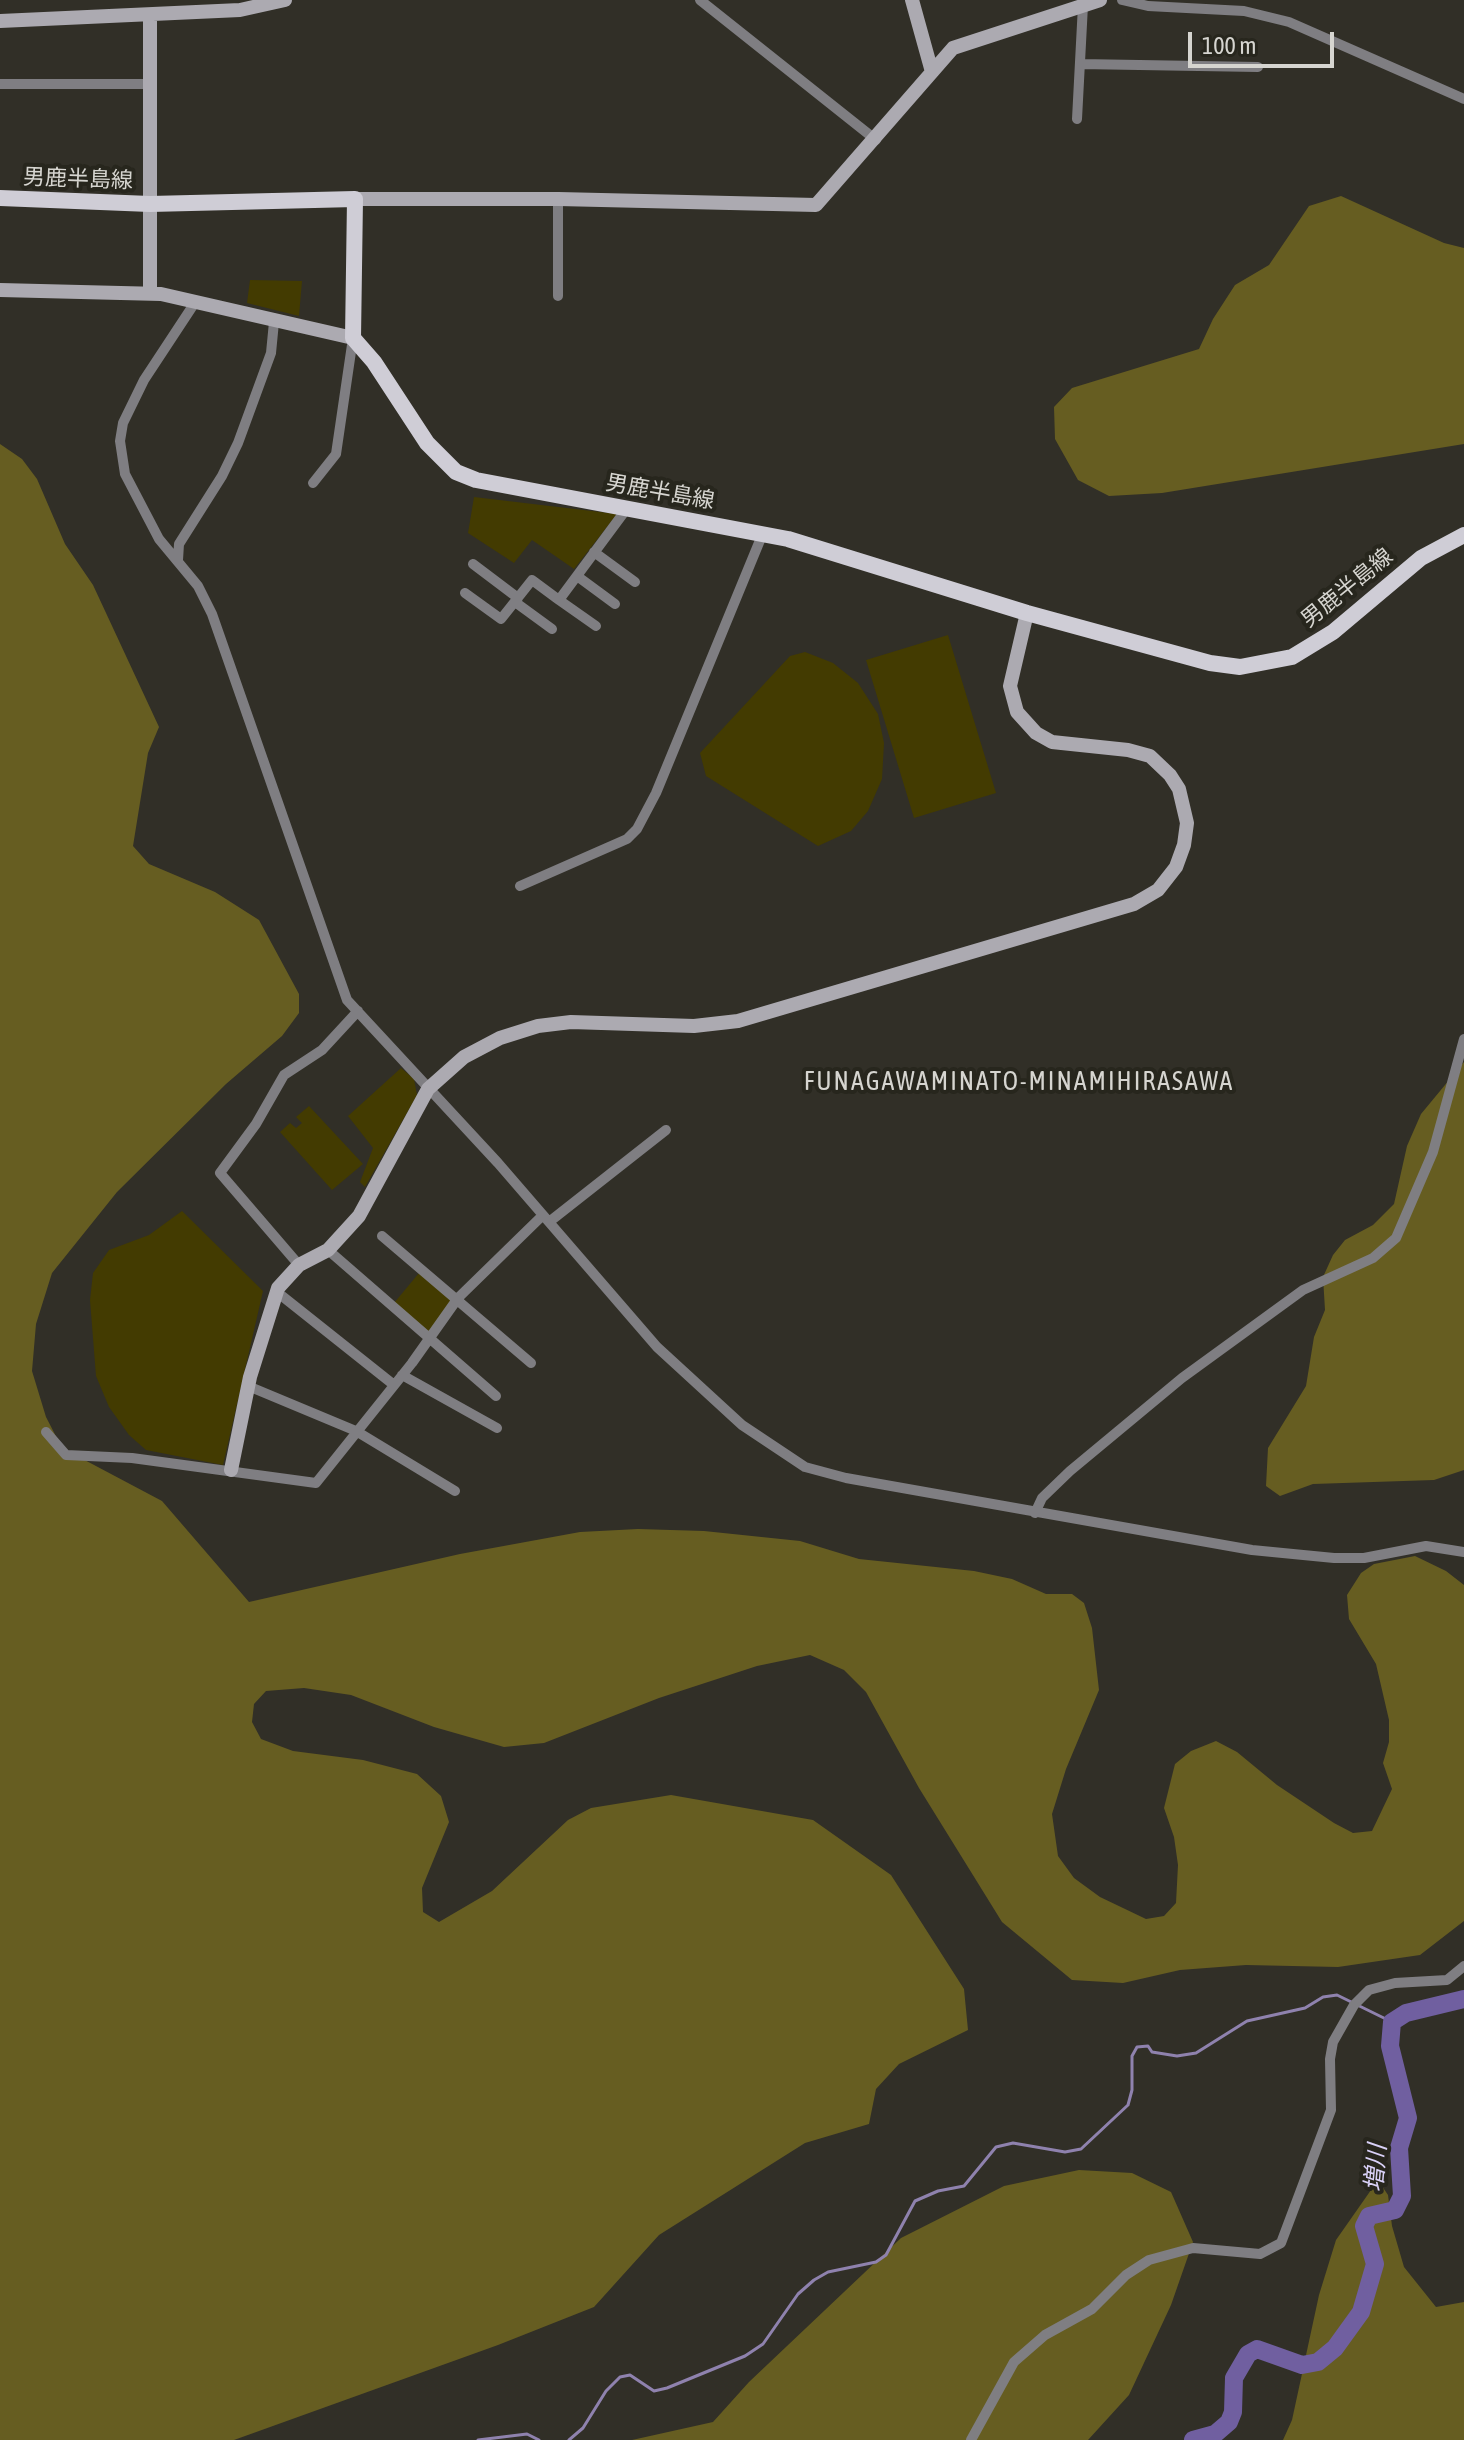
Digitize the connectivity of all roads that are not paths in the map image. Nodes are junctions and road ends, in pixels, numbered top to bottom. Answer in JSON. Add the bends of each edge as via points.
{"nodes":[{"id":1,"x":285,"y":0,"type":"edge"},
{"id":2,"x":700,"y":0,"type":"edge"},
{"id":3,"x":912,"y":0,"type":"edge"},
{"id":4,"x":1100,"y":0,"type":"edge"},
{"id":5,"x":1122,"y":0,"type":"edge"},
{"id":6,"x":1083,"y":5,"type":"junction"},
{"id":7,"x":150,"y":15,"type":"junction"},
{"id":8,"x":0,"y":21,"type":"edge"},
{"id":9,"x":1080,"y":64,"type":"junction"},
{"id":10,"x":1258,"y":67,"type":"dead end"},
{"id":11,"x":932,"y":72,"type":"junction"},
{"id":12,"x":0,"y":84,"type":"edge"},
{"id":13,"x":151,"y":84,"type":"junction"},
{"id":14,"x":1464,"y":99,"type":"edge"},
{"id":15,"x":1077,"y":119,"type":"dead end"},
{"id":16,"x":876,"y":140,"type":"junction"},
{"id":17,"x":0,"y":198,"type":"edge"},
{"id":18,"x":355,"y":199,"type":"junction"},
{"id":19,"x":558,"y":199,"type":"junction"},
{"id":20,"x":150,"y":204,"type":"junction"},
{"id":21,"x":0,"y":290,"type":"edge"},
{"id":22,"x":150,"y":293,"type":"junction"},
{"id":23,"x":558,"y":296,"type":"dead end"},
{"id":24,"x":196,"y":301,"type":"junction"},
{"id":25,"x":274,"y":322,"type":"junction"},
{"id":26,"x":353,"y":338,"type":"junction"},
{"id":27,"x":313,"y":483,"type":"dead end"},
{"id":28,"x":628,"y":507,"type":"junction"},
{"id":29,"x":763,"y":533,"type":"junction"},
{"id":30,"x":1464,"y":535,"type":"edge"},
{"id":31,"x":594,"y":552,"type":"junction"},
{"id":32,"x":178,"y":560,"type":"junction"},
{"id":33,"x":473,"y":564,"type":"dead end"},
{"id":34,"x":577,"y":576,"type":"junction"},
{"id":35,"x":635,"y":582,"type":"dead end"},
{"id":36,"x":465,"y":593,"type":"dead end"},
{"id":37,"x":516,"y":600,"type":"junction"},
{"id":38,"x":559,"y":600,"type":"junction"},
{"id":39,"x":615,"y":604,"type":"dead end"},
{"id":40,"x":1027,"y":613,"type":"junction"},
{"id":41,"x":596,"y":626,"type":"dead end"},
{"id":42,"x":552,"y":629,"type":"dead end"},
{"id":43,"x":520,"y":886,"type":"dead end"},
{"id":44,"x":358,"y":1011,"type":"junction"},
{"id":45,"x":1464,"y":1039,"type":"edge"},
{"id":46,"x":428,"y":1089,"type":"junction"},
{"id":47,"x":666,"y":1130,"type":"dead end"},
{"id":48,"x":545,"y":1219,"type":"junction"},
{"id":49,"x":382,"y":1236,"type":"dead end"},
{"id":50,"x":328,"y":1250,"type":"junction"},
{"id":51,"x":299,"y":1265,"type":"junction"},
{"id":52,"x":277,"y":1292,"type":"junction"},
{"id":53,"x":458,"y":1298,"type":"junction"},
{"id":54,"x":429,"y":1339,"type":"junction"},
{"id":55,"x":531,"y":1363,"type":"dead end"},
{"id":56,"x":402,"y":1375,"type":"junction"},
{"id":57,"x":394,"y":1385,"type":"junction"},
{"id":58,"x":248,"y":1386,"type":"junction"},
{"id":59,"x":496,"y":1396,"type":"dead end"},
{"id":60,"x":497,"y":1428,"type":"dead end"},
{"id":61,"x":356,"y":1431,"type":"junction"},
{"id":62,"x":46,"y":1432,"type":"dead end"},
{"id":63,"x":231,"y":1470,"type":"junction"},
{"id":64,"x":455,"y":1491,"type":"dead end"},
{"id":65,"x":1035,"y":1513,"type":"junction"},
{"id":66,"x":1464,"y":1552,"type":"edge"},
{"id":67,"x":1464,"y":1966,"type":"edge"},
{"id":68,"x":971,"y":2440,"type":"edge"}],
"edges":[{"from":1,"to":7,"type":"street","via":[[240,10]]},
{"from":2,"to":16,"type":"street"},
{"from":3,"to":11,"type":"street"},
{"from":4,"to":6,"type":"street"},
{"from":5,"to":14,"type":"street","via":[[1244,11],[1289,22]]},
{"from":6,"to":9,"type":"street"},
{"from":6,"to":11,"type":"street","via":[[953,48]]},
{"from":7,"to":8,"type":"street"},
{"from":7,"to":13,"type":"street"},
{"from":9,"to":10,"type":"street"},
{"from":9,"to":15,"type":"street"},
{"from":11,"to":16,"type":"street"},
{"from":12,"to":13,"type":"street"},
{"from":13,"to":20,"type":"street"},
{"from":16,"to":19,"type":"street","via":[[816,205]]},
{"from":17,"to":20,"type":"main road","name":"男鹿半島線"},
{"from":18,"to":19,"type":"street"},
{"from":18,"to":20,"type":"main road","name":"男鹿半島線"},
{"from":18,"to":26,"type":"main road"},
{"from":19,"to":23,"type":"street"},
{"from":20,"to":22,"type":"street"},
{"from":21,"to":22,"type":"street"},
{"from":22,"to":24,"type":"street"},
{"from":24,"to":25,"type":"street"},
{"from":24,"to":32,"type":"street","via":[[144,380],[120,441],[134,495],[168,554]]},
{"from":25,"to":26,"type":"street"},
{"from":25,"to":32,"type":"street","via":[[271,353],[243,431],[179,544]]},
{"from":26,"to":27,"type":"street","via":[[336,454]]},
{"from":26,"to":28,"type":"main road","name":"男鹿半島線","via":[[427,443],[456,472]]},
{"from":28,"to":29,"type":"main road","name":"男鹿半島線"},
{"from":28,"to":31,"type":"street"},
{"from":29,"to":40,"type":"main road","name":"男鹿半島線"},
{"from":29,"to":43,"type":"street","via":[[637,829],[627,839]]},
{"from":30,"to":40,"type":"main road","name":"男鹿半島線","via":[[1421,558],[1316,643],[1267,664],[1210,663]]},
{"from":31,"to":34,"type":"street"},
{"from":31,"to":35,"type":"street"},
{"from":32,"to":44,"type":"street","via":[[212,614],[321,934],[347,1000]]},
{"from":33,"to":37,"type":"street"},
{"from":34,"to":38,"type":"street"},
{"from":34,"to":39,"type":"street"},
{"from":36,"to":37,"type":"street","via":[[501,619]]},
{"from":37,"to":38,"type":"street","via":[[532,580]]},
{"from":37,"to":42,"type":"street"},
{"from":38,"to":41,"type":"street"},
{"from":40,"to":46,"type":"street","via":[[1010,686],[1017,712],[1052,742],[1150,756],[1179,789],[1187,823],[1184,845],[1176,867],[1158,890],[1134,904],[738,1021],[538,1026],[464,1057]]},
{"from":44,"to":46,"type":"street"},
{"from":44,"to":51,"type":"street","via":[[322,1050],[284,1075],[220,1173]]},
{"from":45,"to":65,"type":"street","via":[[1433,1152],[1396,1238],[1373,1258],[1303,1290],[1182,1378],[1070,1471],[1042,1498]]},
{"from":46,"to":48,"type":"street"},
{"from":46,"to":50,"type":"street","via":[[359,1216]]},
{"from":47,"to":48,"type":"street"},
{"from":48,"to":53,"type":"street"},
{"from":48,"to":65,"type":"street","via":[[657,1347],[742,1425],[805,1467]]},
{"from":49,"to":53,"type":"street"},
{"from":50,"to":51,"type":"street"},
{"from":50,"to":54,"type":"street"},
{"from":51,"to":52,"type":"street"},
{"from":52,"to":57,"type":"street"},
{"from":52,"to":58,"type":"street"},
{"from":53,"to":54,"type":"street"},
{"from":53,"to":55,"type":"street"},
{"from":54,"to":56,"type":"street"},
{"from":54,"to":59,"type":"street"},
{"from":56,"to":57,"type":"street"},
{"from":56,"to":60,"type":"street"},
{"from":57,"to":61,"type":"street"},
{"from":58,"to":61,"type":"street"},
{"from":58,"to":63,"type":"street"},
{"from":61,"to":63,"type":"street","via":[[316,1483]]},
{"from":61,"to":64,"type":"street"},
{"from":62,"to":63,"type":"street","via":[[66,1455]]},
{"from":65,"to":66,"type":"street","via":[[1252,1550],[1334,1558],[1426,1546]]},
{"from":67,"to":68,"type":"street","via":[[1447,1980],[1369,1990],[1354,2005],[1333,2042],[1331,2110],[1281,2243],[1260,2254],[1193,2248],[1149,2260],[1092,2309],[1045,2335],[1014,2362]]}]}
